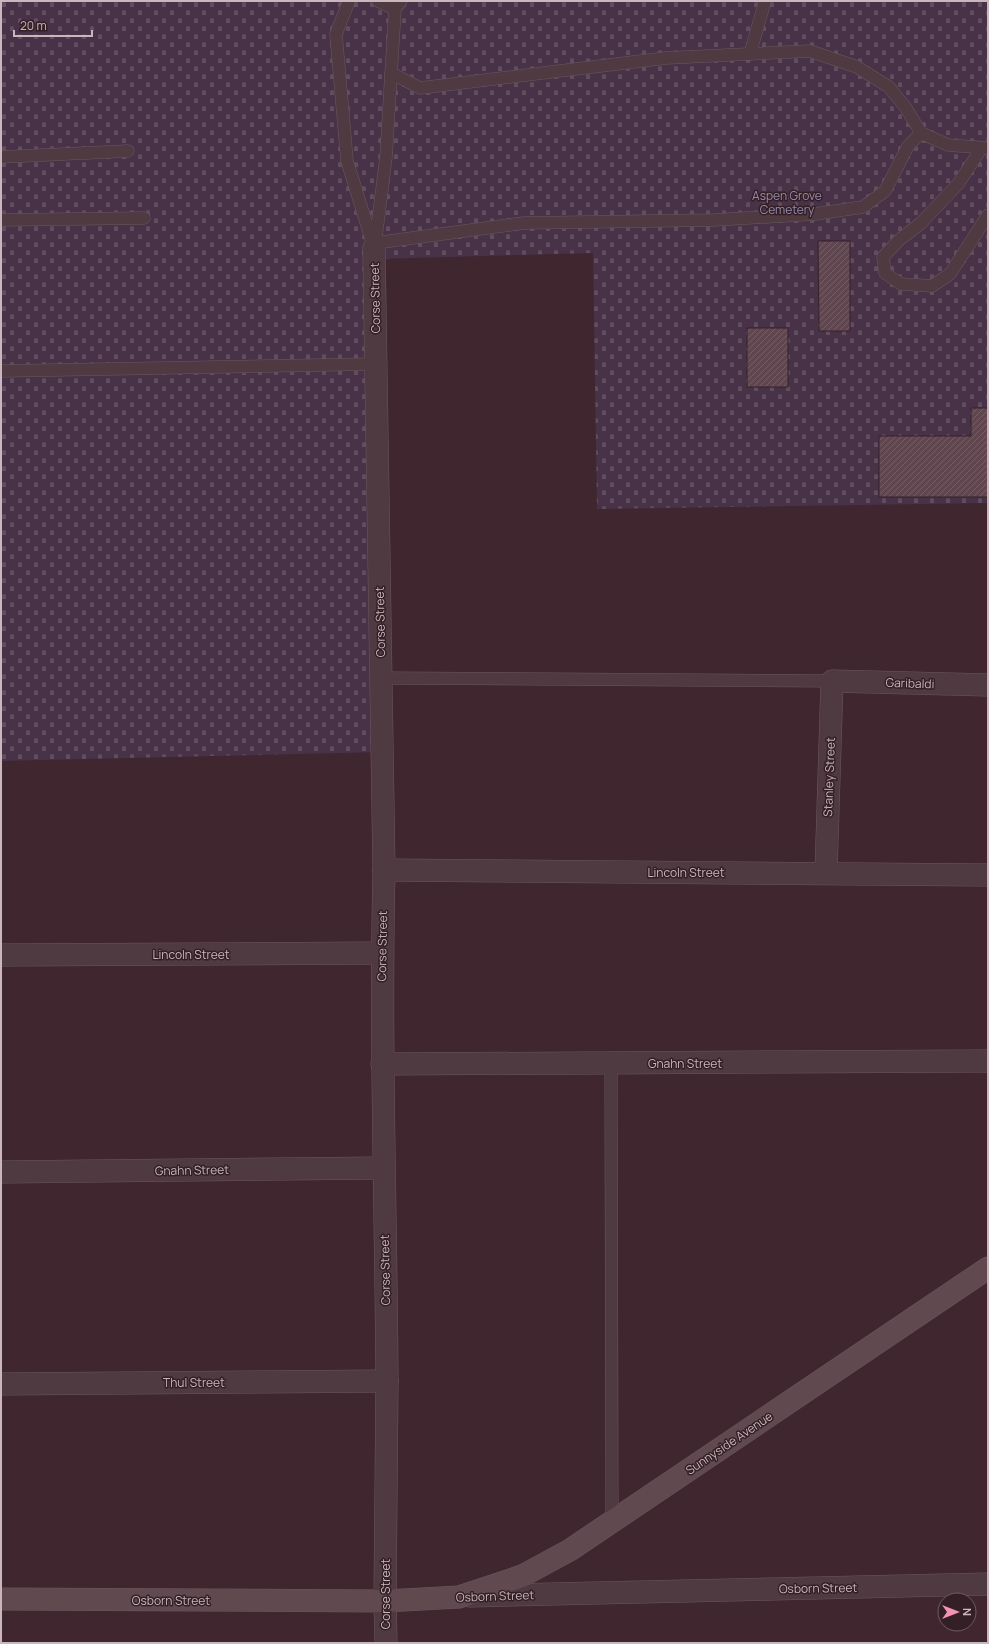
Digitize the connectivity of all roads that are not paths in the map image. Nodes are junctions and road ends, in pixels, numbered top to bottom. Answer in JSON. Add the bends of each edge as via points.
{"nodes":[{"id":1,"x":349,"y":1,"type":"edge"},
{"id":2,"x":378,"y":1,"type":"edge"},
{"id":3,"x":765,"y":1,"type":"edge"},
{"id":4,"x":398,"y":5,"type":"edge"},
{"id":5,"x":750,"y":54,"type":"junction"},
{"id":6,"x":391,"y":73,"type":"junction"},
{"id":7,"x":921,"y":133,"type":"junction"},
{"id":8,"x":985,"y":149,"type":"edge"},
{"id":9,"x":128,"y":151,"type":"dead end"},
{"id":10,"x":1,"y":157,"type":"edge"},
{"id":11,"x":988,"y":216,"type":"edge"},
{"id":12,"x":144,"y":218,"type":"dead end"},
{"id":13,"x":1,"y":220,"type":"edge"},
{"id":14,"x":375,"y":245,"type":"junction"},
{"id":15,"x":376,"y":364,"type":"junction"},
{"id":16,"x":1,"y":372,"type":"edge"},
{"id":17,"x":381,"y":678,"type":"junction"},
{"id":18,"x":832,"y":681,"type":"junction"},
{"id":19,"x":988,"y":685,"type":"edge"},
{"id":20,"x":384,"y":870,"type":"junction"},
{"id":21,"x":826,"y":873,"type":"junction"},
{"id":22,"x":988,"y":875,"type":"edge"},
{"id":23,"x":382,"y":953,"type":"junction"},
{"id":24,"x":1,"y":955,"type":"edge"},
{"id":25,"x":988,"y":1061,"type":"edge"},
{"id":26,"x":611,"y":1063,"type":"junction"},
{"id":27,"x":382,"y":1064,"type":"junction"},
{"id":28,"x":383,"y":1168,"type":"junction"},
{"id":29,"x":1,"y":1172,"type":"edge"},
{"id":30,"x":988,"y":1268,"type":"edge"},
{"id":31,"x":387,"y":1381,"type":"junction"},
{"id":32,"x":1,"y":1384,"type":"edge"},
{"id":33,"x":612,"y":1521,"type":"junction"},
{"id":34,"x":988,"y":1584,"type":"edge"},
{"id":35,"x":459,"y":1597,"type":"junction"},
{"id":36,"x":1,"y":1599,"type":"edge"},
{"id":37,"x":385,"y":1601,"type":"junction"},
{"id":38,"x":386,"y":1643,"type":"edge"}],
"edges":[{"from":1,"to":14,"type":"lane","via":[[336,34],[348,161]]},
{"from":2,"to":4,"type":"lane"},
{"from":3,"to":5,"type":"lane"},
{"from":4,"to":6,"type":"lane"},
{"from":5,"to":6,"type":"lane","via":[[666,58],[420,88]]},
{"from":5,"to":7,"type":"lane","via":[[810,51],[857,68],[889,87]]},
{"from":6,"to":14,"type":"lane","via":[[386,157]]},
{"from":7,"to":8,"type":"lane","via":[[948,145]]},
{"from":7,"to":14,"type":"lane","via":[[908,146],[885,191],[863,207],[815,214],[714,220],[524,223]]},
{"from":8,"to":11,"type":"lane","via":[[958,184],[921,223],[899,240],[883,257],[885,273],[901,284],[932,286],[950,274]]},
{"from":9,"to":10,"type":"lane"},
{"from":12,"to":13,"type":"lane"},
{"from":14,"to":15,"type":"street","name":"Corse Street"},
{"from":15,"to":16,"type":"lane"},
{"from":15,"to":17,"type":"street","name":"Corse Street"},
{"from":17,"to":18,"type":"lane"},
{"from":17,"to":20,"type":"street","name":"Corse Street"},
{"from":18,"to":19,"type":"street","name":"Garibaldi"},
{"from":18,"to":21,"type":"street","name":"Stanley Street"},
{"from":20,"to":21,"type":"street","name":"Lincoln Street"},
{"from":20,"to":23,"type":"street","name":"Corse Street"},
{"from":21,"to":22,"type":"street","name":"Lincoln Street"},
{"from":23,"to":24,"type":"street","name":"Lincoln Street"},
{"from":23,"to":27,"type":"street","name":"Corse Street"},
{"from":25,"to":26,"type":"street","name":"Gnahn Street"},
{"from":26,"to":27,"type":"street","name":"Gnahn Street"},
{"from":26,"to":33,"type":"lane"},
{"from":27,"to":28,"type":"street","name":"Corse Street"},
{"from":28,"to":29,"type":"street","name":"Gnahn Street"},
{"from":28,"to":31,"type":"street","name":"Corse Street"},
{"from":30,"to":33,"type":"main road","name":"Sunnyside Avenue"},
{"from":31,"to":32,"type":"street","name":"Thul Street"},
{"from":31,"to":37,"type":"street","name":"Corse Street"},
{"from":33,"to":35,"type":"main road","name":"Sunnyside Avenue","via":[[570,1550],[522,1576]]},
{"from":34,"to":35,"type":"street","name":"Osborn Street"},
{"from":35,"to":37,"type":"main road","name":"Osborn Street"},
{"from":36,"to":37,"type":"main road","name":"Osborn Street"},
{"from":37,"to":38,"type":"street","name":"Corse Street"}]}
